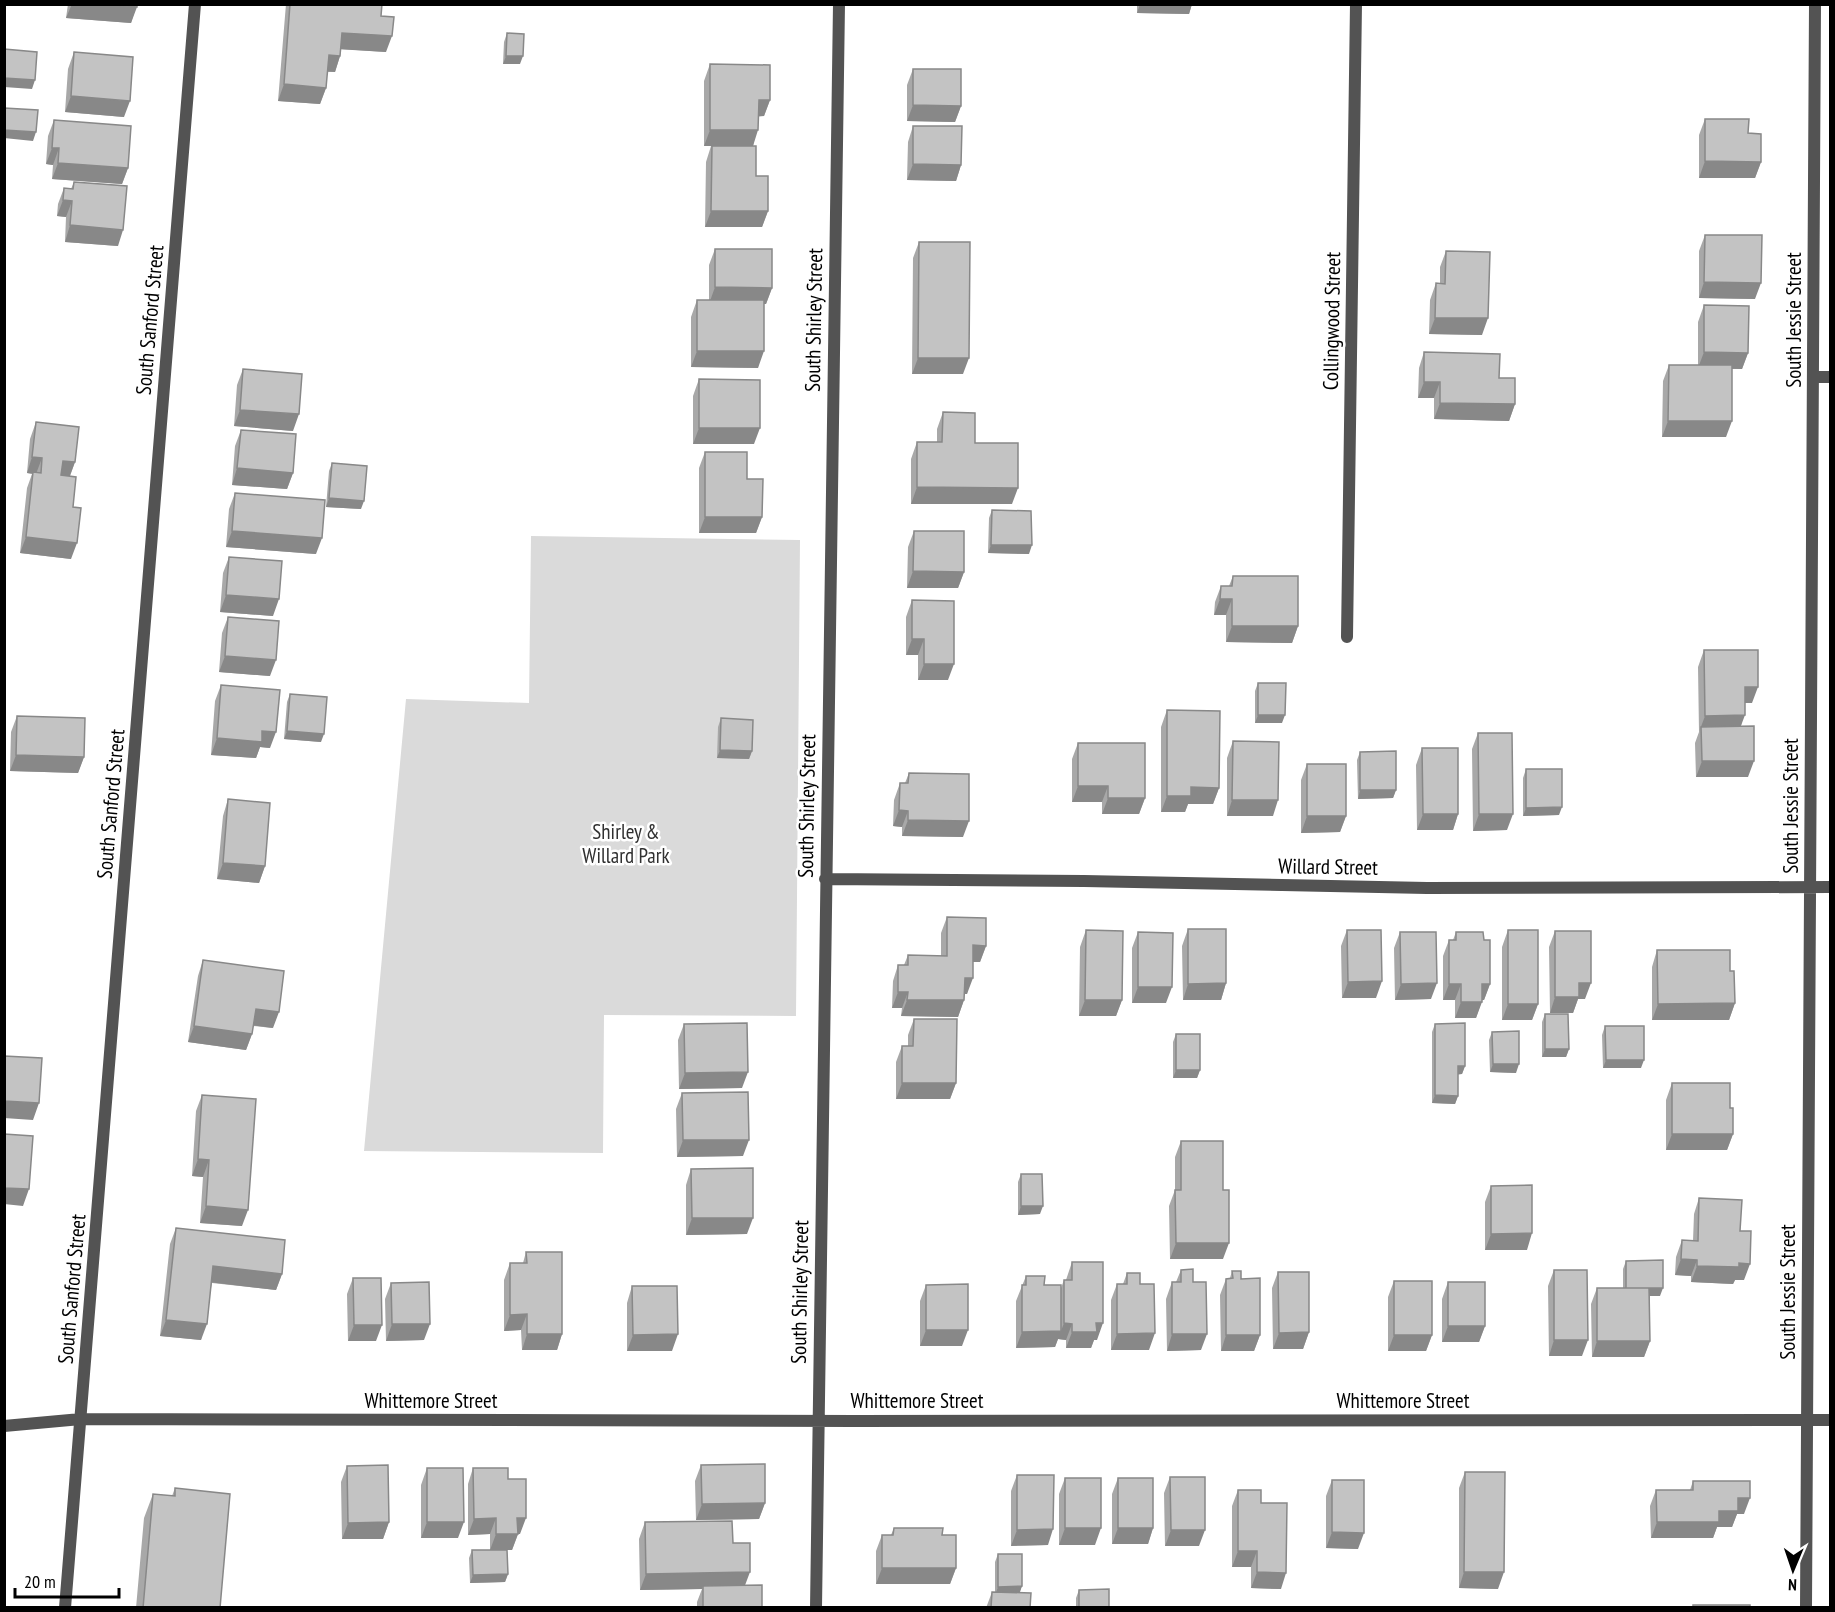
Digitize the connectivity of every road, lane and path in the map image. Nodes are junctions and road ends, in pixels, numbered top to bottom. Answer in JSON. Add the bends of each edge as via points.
{"nodes":[{"id":1,"x":195,"y":4,"type":"edge"},
{"id":2,"x":839,"y":4,"type":"edge"},
{"id":3,"x":1356,"y":4,"type":"edge"},
{"id":4,"x":1815,"y":4,"type":"edge"},
{"id":5,"x":1813,"y":377,"type":"junction"},
{"id":6,"x":1830,"y":377,"type":"edge"},
{"id":7,"x":1347,"y":637,"type":"dead end"},
{"id":8,"x":825,"y":879,"type":"junction"},
{"id":9,"x":1810,"y":887,"type":"junction"},
{"id":10,"x":1830,"y":887,"type":"edge"},
{"id":11,"x":81,"y":1419,"type":"junction"},
{"id":12,"x":1807,"y":1420,"type":"junction"},
{"id":13,"x":1830,"y":1420,"type":"edge"},
{"id":14,"x":817,"y":1421,"type":"junction"},
{"id":15,"x":4,"y":1426,"type":"edge"},
{"id":16,"x":65,"y":1608,"type":"edge"},
{"id":17,"x":816,"y":1608,"type":"edge"},
{"id":18,"x":1806,"y":1608,"type":"edge"}],
"edges":[{"from":1,"to":11,"type":"street","name":"South Sanford Street"},
{"from":2,"to":8,"type":"street","name":"South Shirley Street"},
{"from":3,"to":7,"type":"street","name":"Collingwood Street"},
{"from":4,"to":5,"type":"street","name":"South Jessie Street"},
{"from":5,"to":6,"type":"street"},
{"from":5,"to":9,"type":"street","name":"South Jessie Street"},
{"from":8,"to":9,"type":"street","name":"Willard Street","via":[[1427,888]]},
{"from":8,"to":14,"type":"street","name":"South Shirley Street"},
{"from":9,"to":10,"type":"street","name":"Willard Street"},
{"from":9,"to":12,"type":"street","name":"South Jessie Street"},
{"from":11,"to":14,"type":"street","name":"Whittemore Street"},
{"from":11,"to":15,"type":"street","name":"Whittemore Street"},
{"from":11,"to":16,"type":"street","name":"South Sanford Street"},
{"from":12,"to":13,"type":"street","name":"Whittemore Street"},
{"from":12,"to":14,"type":"street","name":"Whittemore Street"},
{"from":12,"to":18,"type":"street","name":"South Jessie Street"},
{"from":14,"to":17,"type":"street","name":"South Shirley Street"}]}
